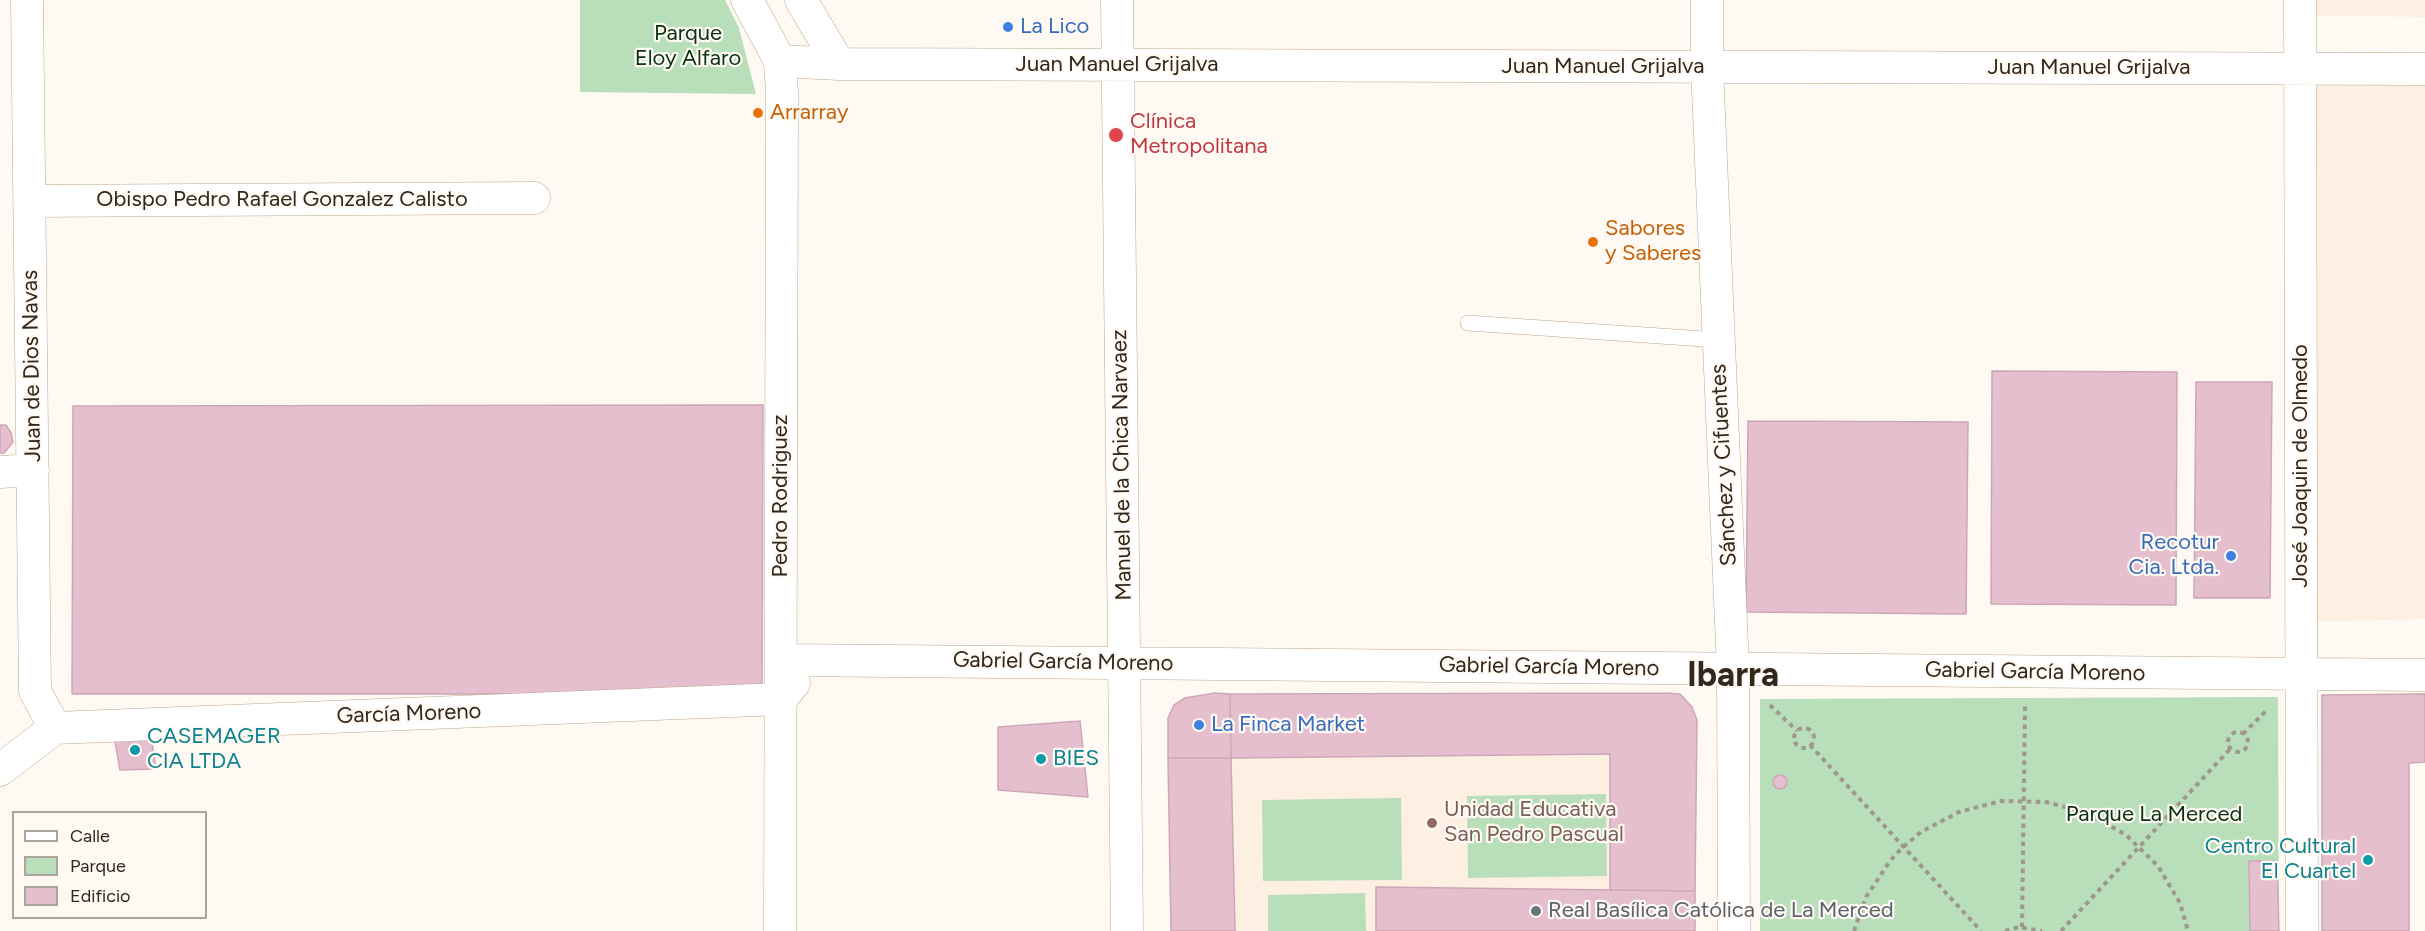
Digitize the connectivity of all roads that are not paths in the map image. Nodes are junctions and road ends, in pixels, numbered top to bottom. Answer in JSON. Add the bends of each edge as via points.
{"nodes":[{"id":1,"x":27,"y":0,"type":"edge"},
{"id":2,"x":747,"y":0,"type":"edge"},
{"id":3,"x":801,"y":0,"type":"edge"},
{"id":4,"x":1117,"y":0,"type":"edge"},
{"id":5,"x":1707,"y":0,"type":"edge"},
{"id":6,"x":2300,"y":0,"type":"edge"},
{"id":7,"x":780,"y":61,"type":"junction"},
{"id":8,"x":839,"y":64,"type":"junction"},
{"id":9,"x":1117,"y":65,"type":"junction"},
{"id":10,"x":1707,"y":67,"type":"junction"},
{"id":11,"x":2301,"y":68,"type":"junction"},
{"id":12,"x":2425,"y":69,"type":"edge"},
{"id":13,"x":534,"y":198,"type":"dead end"},
{"id":14,"x":30,"y":201,"type":"junction"},
{"id":15,"x":1468,"y":323,"type":"dead end"},
{"id":16,"x":1719,"y":340,"type":"junction"},
{"id":17,"x":33,"y":470,"type":"junction"},
{"id":18,"x":0,"y":472,"type":"edge"},
{"id":19,"x":781,"y":660,"type":"junction"},
{"id":20,"x":814,"y":660,"type":"junction"},
{"id":21,"x":1124,"y":663,"type":"junction"},
{"id":22,"x":1733,"y":669,"type":"junction"},
{"id":23,"x":2302,"y":674,"type":"junction"},
{"id":24,"x":2425,"y":675,"type":"edge"},
{"id":25,"x":781,"y":699,"type":"junction"},
{"id":26,"x":55,"y":728,"type":"junction"},
{"id":27,"x":0,"y":771,"type":"edge"},
{"id":28,"x":780,"y":931,"type":"edge"},
{"id":29,"x":1127,"y":931,"type":"edge"},
{"id":30,"x":1734,"y":931,"type":"edge"},
{"id":31,"x":2302,"y":931,"type":"edge"}],
"edges":[{"from":1,"to":14,"type":"street","name":"Juan de Dios Navas"},
{"from":2,"to":7,"type":"street"},
{"from":3,"to":8,"type":"street"},
{"from":4,"to":9,"type":"street","name":"Manuel de la Chica Narvaez"},
{"from":5,"to":10,"type":"street","name":"Sánchez y Cifuentes"},
{"from":6,"to":11,"type":"street","name":"José Joaquin de Olmedo"},
{"from":7,"to":8,"type":"street","name":"Juan Manuel Grijalva"},
{"from":7,"to":19,"type":"street","name":"Pedro Rodriguez"},
{"from":8,"to":9,"type":"street","name":"Juan Manuel Grijalva"},
{"from":9,"to":10,"type":"street","name":"Juan Manuel Grijalva"},
{"from":9,"to":21,"type":"street","name":"Manuel de la Chica Narvaez"},
{"from":10,"to":11,"type":"street","name":"Juan Manuel Grijalva"},
{"from":10,"to":16,"type":"street","name":"Sánchez y Cifuentes"},
{"from":11,"to":12,"type":"street","name":"Juan Manuel Grijalva"},
{"from":11,"to":23,"type":"street","name":"José Joaquin de Olmedo"},
{"from":13,"to":14,"type":"street","name":"Obispo Pedro Rafael Gonzalez Calisto"},
{"from":14,"to":17,"type":"street","name":"Juan de Dios Navas"},
{"from":15,"to":16,"type":"lane"},
{"from":16,"to":22,"type":"street","name":"Sánchez y Cifuentes"},
{"from":17,"to":18,"type":"street"},
{"from":17,"to":26,"type":"street","name":"Juan de Dios Navas","via":[[35,691]]},
{"from":19,"to":20,"type":"street","name":"Gabriel García Moreno"},
{"from":19,"to":25,"type":"street","name":"Pedro Rodriguez"},
{"from":20,"to":21,"type":"street","name":"Gabriel García Moreno"},
{"from":20,"to":25,"type":"street"},
{"from":21,"to":22,"type":"street","name":"Gabriel García Moreno"},
{"from":21,"to":29,"type":"street","name":"Manuel de la Chica Narvaez"},
{"from":22,"to":23,"type":"street","name":"Gabriel García Moreno"},
{"from":22,"to":30,"type":"street","name":"Sánchez y Cifuentes"},
{"from":23,"to":24,"type":"street","name":"Gabriel García Moreno"},
{"from":23,"to":31,"type":"street","name":"José Joaquin de Olmedo"},
{"from":25,"to":26,"type":"street","name":"García Moreno"},
{"from":25,"to":28,"type":"street","name":"Pedro Rodriguez"},
{"from":26,"to":27,"type":"street"}]}
